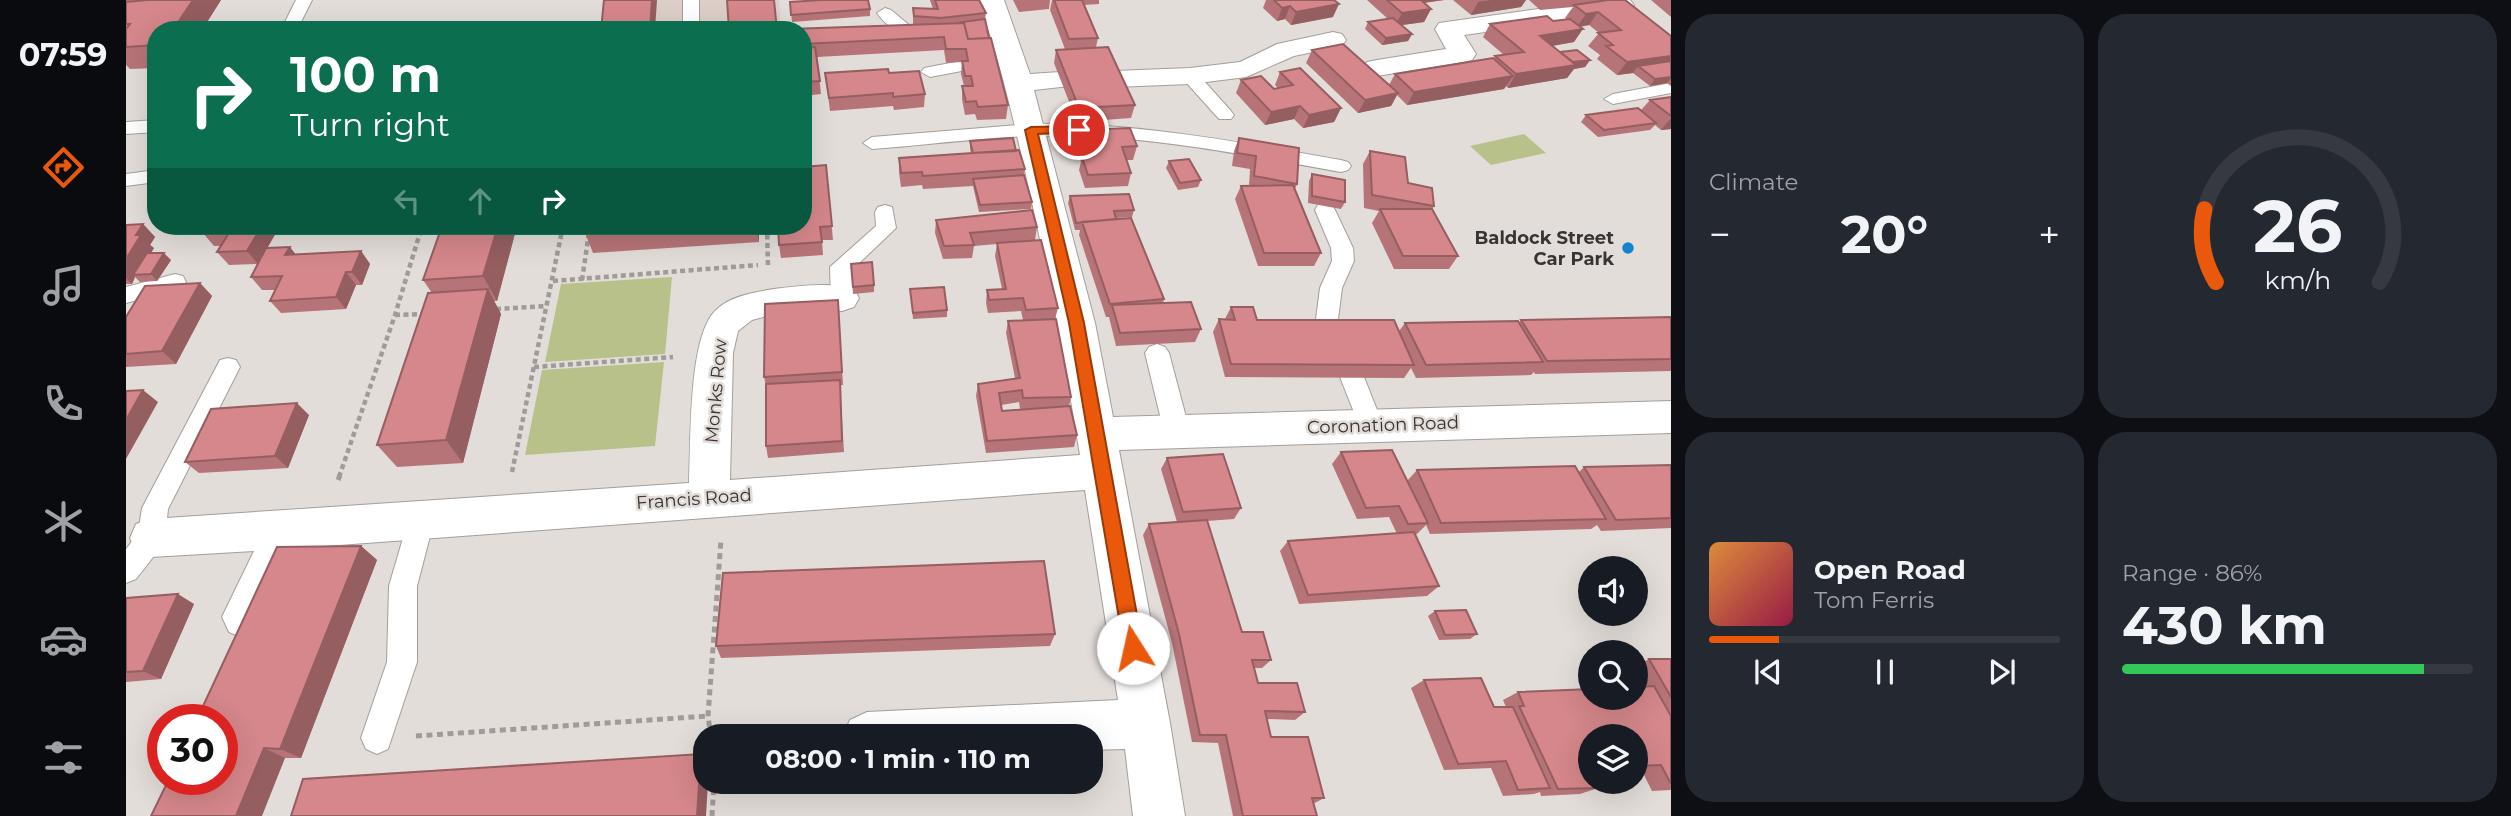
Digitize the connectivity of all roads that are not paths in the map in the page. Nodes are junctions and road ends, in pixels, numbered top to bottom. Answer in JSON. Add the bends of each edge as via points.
{"nodes":[{"id":1,"x":304,"y":0,"type":"edge"},
{"id":2,"x":691,"y":0,"type":"edge"},
{"id":3,"x":1626,"y":4,"type":"edge"},
{"id":4,"x":885,"y":13,"type":"dead end"},
{"id":5,"x":294,"y":21,"type":"edge"},
{"id":6,"x":691,"y":21,"type":"edge"},
{"id":7,"x":942,"y":33,"type":"edge"},
{"id":8,"x":1333,"y":40,"type":"dead end"},
{"id":9,"x":1000,"y":44,"type":"edge"},
{"id":10,"x":966,"y":65,"type":"edge"},
{"id":11,"x":1377,"y":68,"type":"dead end"},
{"id":12,"x":930,"y":72,"type":"dead end"},
{"id":13,"x":1190,"y":76,"type":"junction"},
{"id":14,"x":1114,"y":79,"type":"edge"},
{"id":15,"x":1060,"y":80,"type":"edge"},
{"id":16,"x":1671,"y":88,"type":"edge"},
{"id":17,"x":1613,"y":99,"type":"dead end"},
{"id":18,"x":1225,"y":115,"type":"dead end"},
{"id":19,"x":147,"y":127,"type":"edge"},
{"id":20,"x":126,"y":128,"type":"edge"},
{"id":21,"x":1031,"y":130,"type":"junction"},
{"id":22,"x":872,"y":143,"type":"dead end"},
{"id":23,"x":1341,"y":166,"type":"dead end"},
{"id":24,"x":147,"y":177,"type":"edge"},
{"id":25,"x":126,"y":180,"type":"edge"},
{"id":26,"x":1325,"y":210,"type":"edge"},
{"id":27,"x":885,"y":212,"type":"dead end"},
{"id":28,"x":175,"y":282,"type":"edge"},
{"id":29,"x":126,"y":295,"type":"edge"},
{"id":30,"x":842,"y":298,"type":"joint"},
{"id":31,"x":1333,"y":332,"type":"edge"},
{"id":32,"x":1157,"y":353,"type":"edge"},
{"id":33,"x":228,"y":368,"type":"dead end"},
{"id":34,"x":1352,"y":377,"type":"edge"},
{"id":35,"x":1671,"y":417,"type":"edge"},
{"id":36,"x":1371,"y":425,"type":"junction"},
{"id":37,"x":1177,"y":432,"type":"junction"},
{"id":38,"x":1100,"y":452,"type":"junction"},
{"id":39,"x":716,"y":498,"type":"junction"},
{"id":40,"x":421,"y":521,"type":"junction"},
{"id":41,"x":285,"y":530,"type":"junction"},
{"id":42,"x":139,"y":554,"type":"edge"},
{"id":43,"x":227,"y":656,"type":"edge"},
{"id":44,"x":1146,"y":723,"type":"junction"},
{"id":45,"x":1103,"y":725,"type":"edge"},
{"id":46,"x":377,"y":738,"type":"road end"},
{"id":47,"x":1159,"y":816,"type":"edge"}],
"edges":[{"from":1,"to":5,"type":"lane"},
{"from":2,"to":6,"type":"lane"},
{"from":3,"to":11,"type":"street","via":[[1448,29],[1463,54]]},
{"from":4,"to":7,"type":"lane","via":[[891,22],[914,33]]},
{"from":8,"to":13,"type":"street","via":[[1286,50],[1246,69]]},
{"from":9,"to":15,"type":"street"},
{"from":9,"to":21,"type":"street"},
{"from":10,"to":12,"type":"lane"},
{"from":13,"to":14,"type":"street"},
{"from":13,"to":18,"type":"lane"},
{"from":16,"to":17,"type":"lane"},
{"from":19,"to":20,"type":"lane"},
{"from":21,"to":22,"type":"lane"},
{"from":21,"to":23,"type":"lane","via":[[1129,133]]},
{"from":21,"to":38,"type":"street","via":[[1077,323]]},
{"from":24,"to":25,"type":"lane"},
{"from":26,"to":31,"type":"lane","via":[[1343,261],[1330,295],[1328,318]]},
{"from":27,"to":30,"type":"lane","via":[[886,228],[841,267]]},
{"from":28,"to":29,"type":"lane"},
{"from":30,"to":39,"type":"street","name":"Monks Row","via":[[750,307],[728,319],[719,333],[715,353]]},
{"from":32,"to":37,"type":"lane"},
{"from":33,"to":42,"type":"lane","via":[[155,508]]},
{"from":34,"to":36,"type":"lane"},
{"from":35,"to":36,"type":"street","name":"Coronation Road"},
{"from":36,"to":37,"type":"street","name":"Coronation Road"},
{"from":37,"to":38,"type":"street","name":"Coronation Road"},
{"from":38,"to":39,"type":"street","name":"Francis Road"},
{"from":38,"to":44,"type":"street"},
{"from":39,"to":40,"type":"street","name":"Francis Road"},
{"from":40,"to":41,"type":"street","name":"Francis Road"},
{"from":40,"to":46,"type":"lane","via":[[403,586],[402,662]]},
{"from":41,"to":42,"type":"street","name":"Francis Road"},
{"from":41,"to":43,"type":"street"},
{"from":44,"to":45,"type":"street"},
{"from":44,"to":47,"type":"street"}]}
